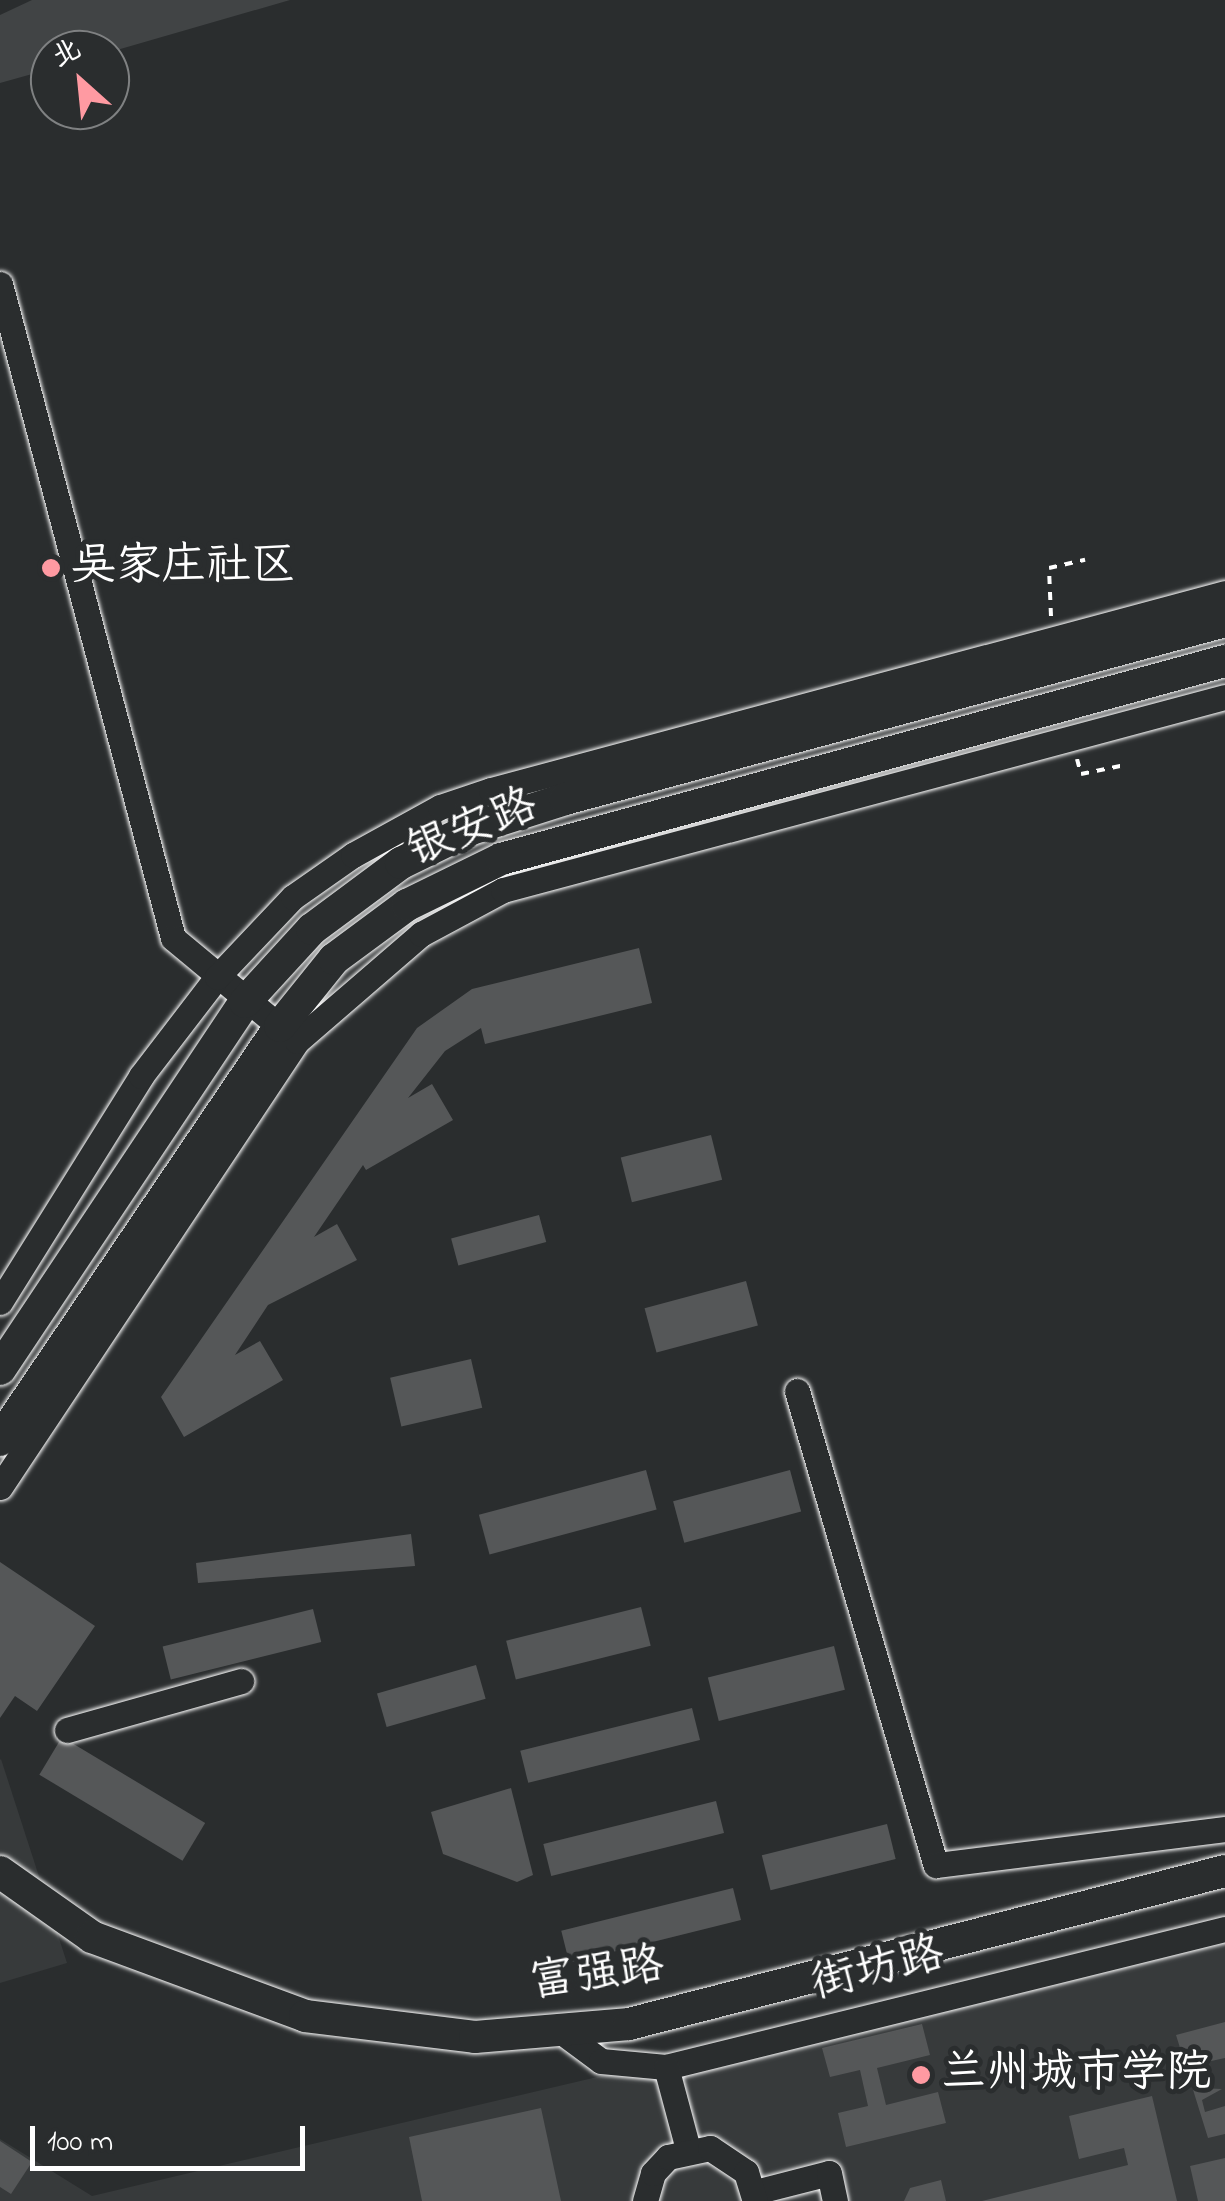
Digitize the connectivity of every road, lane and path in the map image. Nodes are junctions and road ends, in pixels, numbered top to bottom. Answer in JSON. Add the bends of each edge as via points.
{"nodes":[{"id":1,"x":0,"y":284,"type":"edge"},
{"id":2,"x":1085,"y":560,"type":"dead end"},
{"id":3,"x":1225,"y":593,"type":"edge"},
{"id":4,"x":1225,"y":621,"type":"edge"},
{"id":5,"x":1052,"y":640,"type":"junction"},
{"id":6,"x":1225,"y":661,"type":"edge"},
{"id":7,"x":1225,"y":696,"type":"edge"},
{"id":8,"x":1125,"y":766,"type":"dead end"},
{"id":9,"x":1081,"y":774,"type":"dead end"},
{"id":10,"x":217,"y":978,"type":"junction"},
{"id":11,"x":245,"y":1002,"type":"junction"},
{"id":12,"x":288,"y":1033,"type":"junction"},
{"id":13,"x":0,"y":1302,"type":"edge"},
{"id":14,"x":0,"y":1370,"type":"edge"},
{"id":15,"x":797,"y":1391,"type":"dead end"},
{"id":16,"x":0,"y":1440,"type":"edge"},
{"id":17,"x":0,"y":1487,"type":"edge"},
{"id":18,"x":241,"y":1681,"type":"dead end"},
{"id":19,"x":67,"y":1730,"type":"dead end"},
{"id":20,"x":1225,"y":1829,"type":"edge"},
{"id":21,"x":1225,"y":1871,"type":"edge"},
{"id":22,"x":0,"y":1872,"type":"edge"},
{"id":23,"x":1225,"y":1929,"type":"edge"},
{"id":24,"x":559,"y":2030,"type":"junction"},
{"id":25,"x":666,"y":2067,"type":"junction"},
{"id":26,"x":688,"y":2149,"type":"junction"},
{"id":27,"x":755,"y":2196,"type":"edge"},
{"id":28,"x":644,"y":2201,"type":"edge"},
{"id":29,"x":836,"y":2201,"type":"edge"}],
"edges":[{"from":1,"to":10,"type":"street","via":[[172,938]]},
{"from":2,"to":5,"type":"path","via":[[1049,568]]},
{"from":3,"to":5,"type":"street"},
{"from":4,"to":11,"type":"main road","name":"银安路","via":[[471,829],[344,901]]},
{"from":5,"to":10,"type":"street","via":[[440,808],[292,898]]},
{"from":6,"to":12,"type":"main road","name":"银安路","via":[[501,859],[407,904],[348,948]]},
{"from":7,"to":12,"type":"street","via":[[503,890],[422,934]]},
{"from":8,"to":9,"type":"path"},
{"from":10,"to":11,"type":"street"},
{"from":10,"to":13,"type":"street","via":[[140,1076]]},
{"from":11,"to":12,"type":"street"},
{"from":11,"to":14,"type":"main road","name":"银安路"},
{"from":12,"to":16,"type":"main road","name":"银安路"},
{"from":12,"to":17,"type":"street"},
{"from":15,"to":20,"type":"street","via":[[936,1865]]},
{"from":18,"to":19,"type":"street"},
{"from":21,"to":24,"type":"main road","name":"富强路","via":[[629,2024]]},
{"from":22,"to":24,"type":"main road","name":"富强路","via":[[92,1937],[305,2016],[475,2037]]},
{"from":23,"to":25,"type":"street","name":"街坊路"},
{"from":24,"to":25,"type":"street","name":"街坊路","via":[[602,2061]]},
{"from":25,"to":26,"type":"street"},
{"from":26,"to":27,"type":"street","via":[[730,2156]]},
{"from":26,"to":28,"type":"street","via":[[653,2173]]},
{"from":27,"to":29,"type":"street","via":[[829,2173]]}]}
